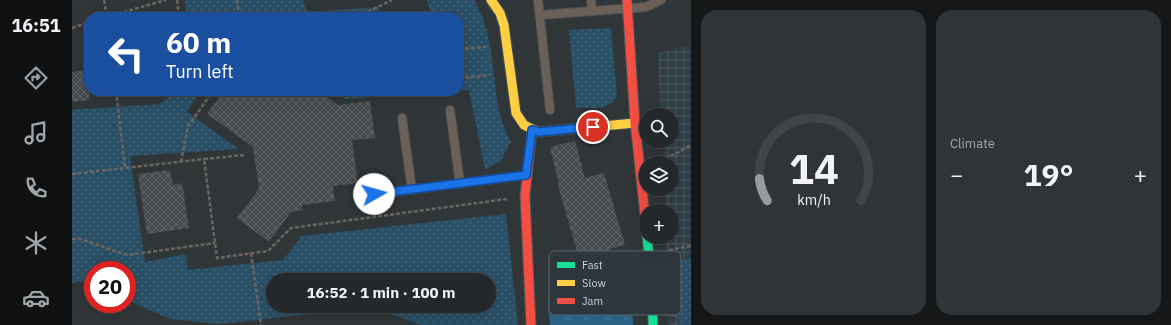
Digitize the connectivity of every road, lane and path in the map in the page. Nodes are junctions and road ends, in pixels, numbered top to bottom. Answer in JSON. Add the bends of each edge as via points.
{"nodes":[{"id":1,"x":104,"y":0,"type":"edge"},
{"id":2,"x":166,"y":0,"type":"edge"},
{"id":3,"x":177,"y":0,"type":"edge"},
{"id":4,"x":237,"y":0,"type":"edge"},
{"id":5,"x":392,"y":0,"type":"edge"},
{"id":6,"x":491,"y":0,"type":"edge"},
{"id":7,"x":538,"y":0,"type":"edge"},
{"id":8,"x":591,"y":0,"type":"edge"},
{"id":9,"x":661,"y":0,"type":"edge"},
{"id":10,"x":627,"y":5,"type":"edge"},
{"id":11,"x":592,"y":11,"type":"junction"},
{"id":12,"x":105,"y":12,"type":"edge"},
{"id":13,"x":124,"y":12,"type":"edge"},
{"id":14,"x":178,"y":12,"type":"edge"},
{"id":15,"x":238,"y":12,"type":"edge"},
{"id":16,"x":367,"y":12,"type":"edge"},
{"id":17,"x":540,"y":15,"type":"junction"},
{"id":18,"x":84,"y":24,"type":"edge"},
{"id":19,"x":72,"y":28,"type":"edge"},
{"id":20,"x":507,"y":45,"type":"junction"},
{"id":21,"x":464,"y":49,"type":"edge"},
{"id":22,"x":510,"y":72,"type":"junction"},
{"id":23,"x":464,"y":77,"type":"edge"},
{"id":24,"x":117,"y":96,"type":"edge"},
{"id":25,"x":209,"y":96,"type":"edge"},
{"id":26,"x":450,"y":110,"type":"dead end"},
{"id":27,"x":550,"y":110,"type":"dead end"},
{"id":28,"x":402,"y":118,"type":"dead end"},
{"id":29,"x":635,"y":123,"type":"junction"},
{"id":30,"x":532,"y":130,"type":"junction"},
{"id":31,"x":691,"y":144,"type":"edge"},
{"id":32,"x":244,"y":155,"type":"dead end"},
{"id":33,"x":670,"y":156,"type":"edge"},
{"id":34,"x":204,"y":159,"type":"junction"},
{"id":35,"x":181,"y":162,"type":"junction"},
{"id":36,"x":125,"y":168,"type":"junction"},
{"id":37,"x":72,"y":174,"type":"edge"},
{"id":38,"x":526,"y":175,"type":"junction"},
{"id":39,"x":460,"y":184,"type":"junction"},
{"id":40,"x":412,"y":190,"type":"junction"},
{"id":41,"x":362,"y":196,"type":"dead end"},
{"id":42,"x":525,"y":196,"type":"junction"},
{"id":43,"x":644,"y":204,"type":"edge"},
{"id":44,"x":72,"y":239,"type":"edge"},
{"id":45,"x":215,"y":242,"type":"junction"},
{"id":46,"x":251,"y":253,"type":"junction"},
{"id":47,"x":653,"y":315,"type":"edge"},
{"id":48,"x":261,"y":325,"type":"edge"},
{"id":49,"x":531,"y":325,"type":"edge"},
{"id":50,"x":653,"y":325,"type":"edge"}],
"edges":[{"from":1,"to":12,"type":"path"},
{"from":2,"to":13,"type":"path"},
{"from":3,"to":14,"type":"path"},
{"from":4,"to":15,"type":"path"},
{"from":5,"to":16,"type":"path"},
{"from":6,"to":20,"type":"street","via":[[500,13]]},
{"from":7,"to":17,"type":"lane"},
{"from":8,"to":11,"type":"lane"},
{"from":9,"to":10,"type":"lane","via":[[646,7]]},
{"from":10,"to":11,"type":"lane"},
{"from":10,"to":29,"type":"street"},
{"from":11,"to":17,"type":"lane"},
{"from":17,"to":27,"type":"lane"},
{"from":18,"to":19,"type":"path"},
{"from":20,"to":21,"type":"path"},
{"from":20,"to":22,"type":"street"},
{"from":22,"to":23,"type":"path"},
{"from":22,"to":30,"type":"street","via":[[519,121]]},
{"from":24,"to":36,"type":"path"},
{"from":25,"to":35,"type":"path","via":[[188,126]]},
{"from":26,"to":39,"type":"lane"},
{"from":28,"to":40,"type":"lane"},
{"from":29,"to":30,"type":"street","via":[[538,132]]},
{"from":29,"to":43,"type":"street"},
{"from":30,"to":38,"type":"street"},
{"from":31,"to":33,"type":"path"},
{"from":32,"to":34,"type":"path"},
{"from":34,"to":35,"type":"path"},
{"from":34,"to":45,"type":"path"},
{"from":35,"to":36,"type":"path"},
{"from":36,"to":37,"type":"path"},
{"from":38,"to":39,"type":"lane"},
{"from":38,"to":42,"type":"street"},
{"from":39,"to":40,"type":"lane"},
{"from":40,"to":41,"type":"lane"},
{"from":42,"to":46,"type":"path","via":[[290,228],[268,251]]},
{"from":42,"to":49,"type":"street"},
{"from":44,"to":45,"type":"path","via":[[80,239],[126,255]]},
{"from":45,"to":46,"type":"path","via":[[218,258]]},
{"from":46,"to":48,"type":"path"},
{"from":47,"to":50,"type":"street"}]}
